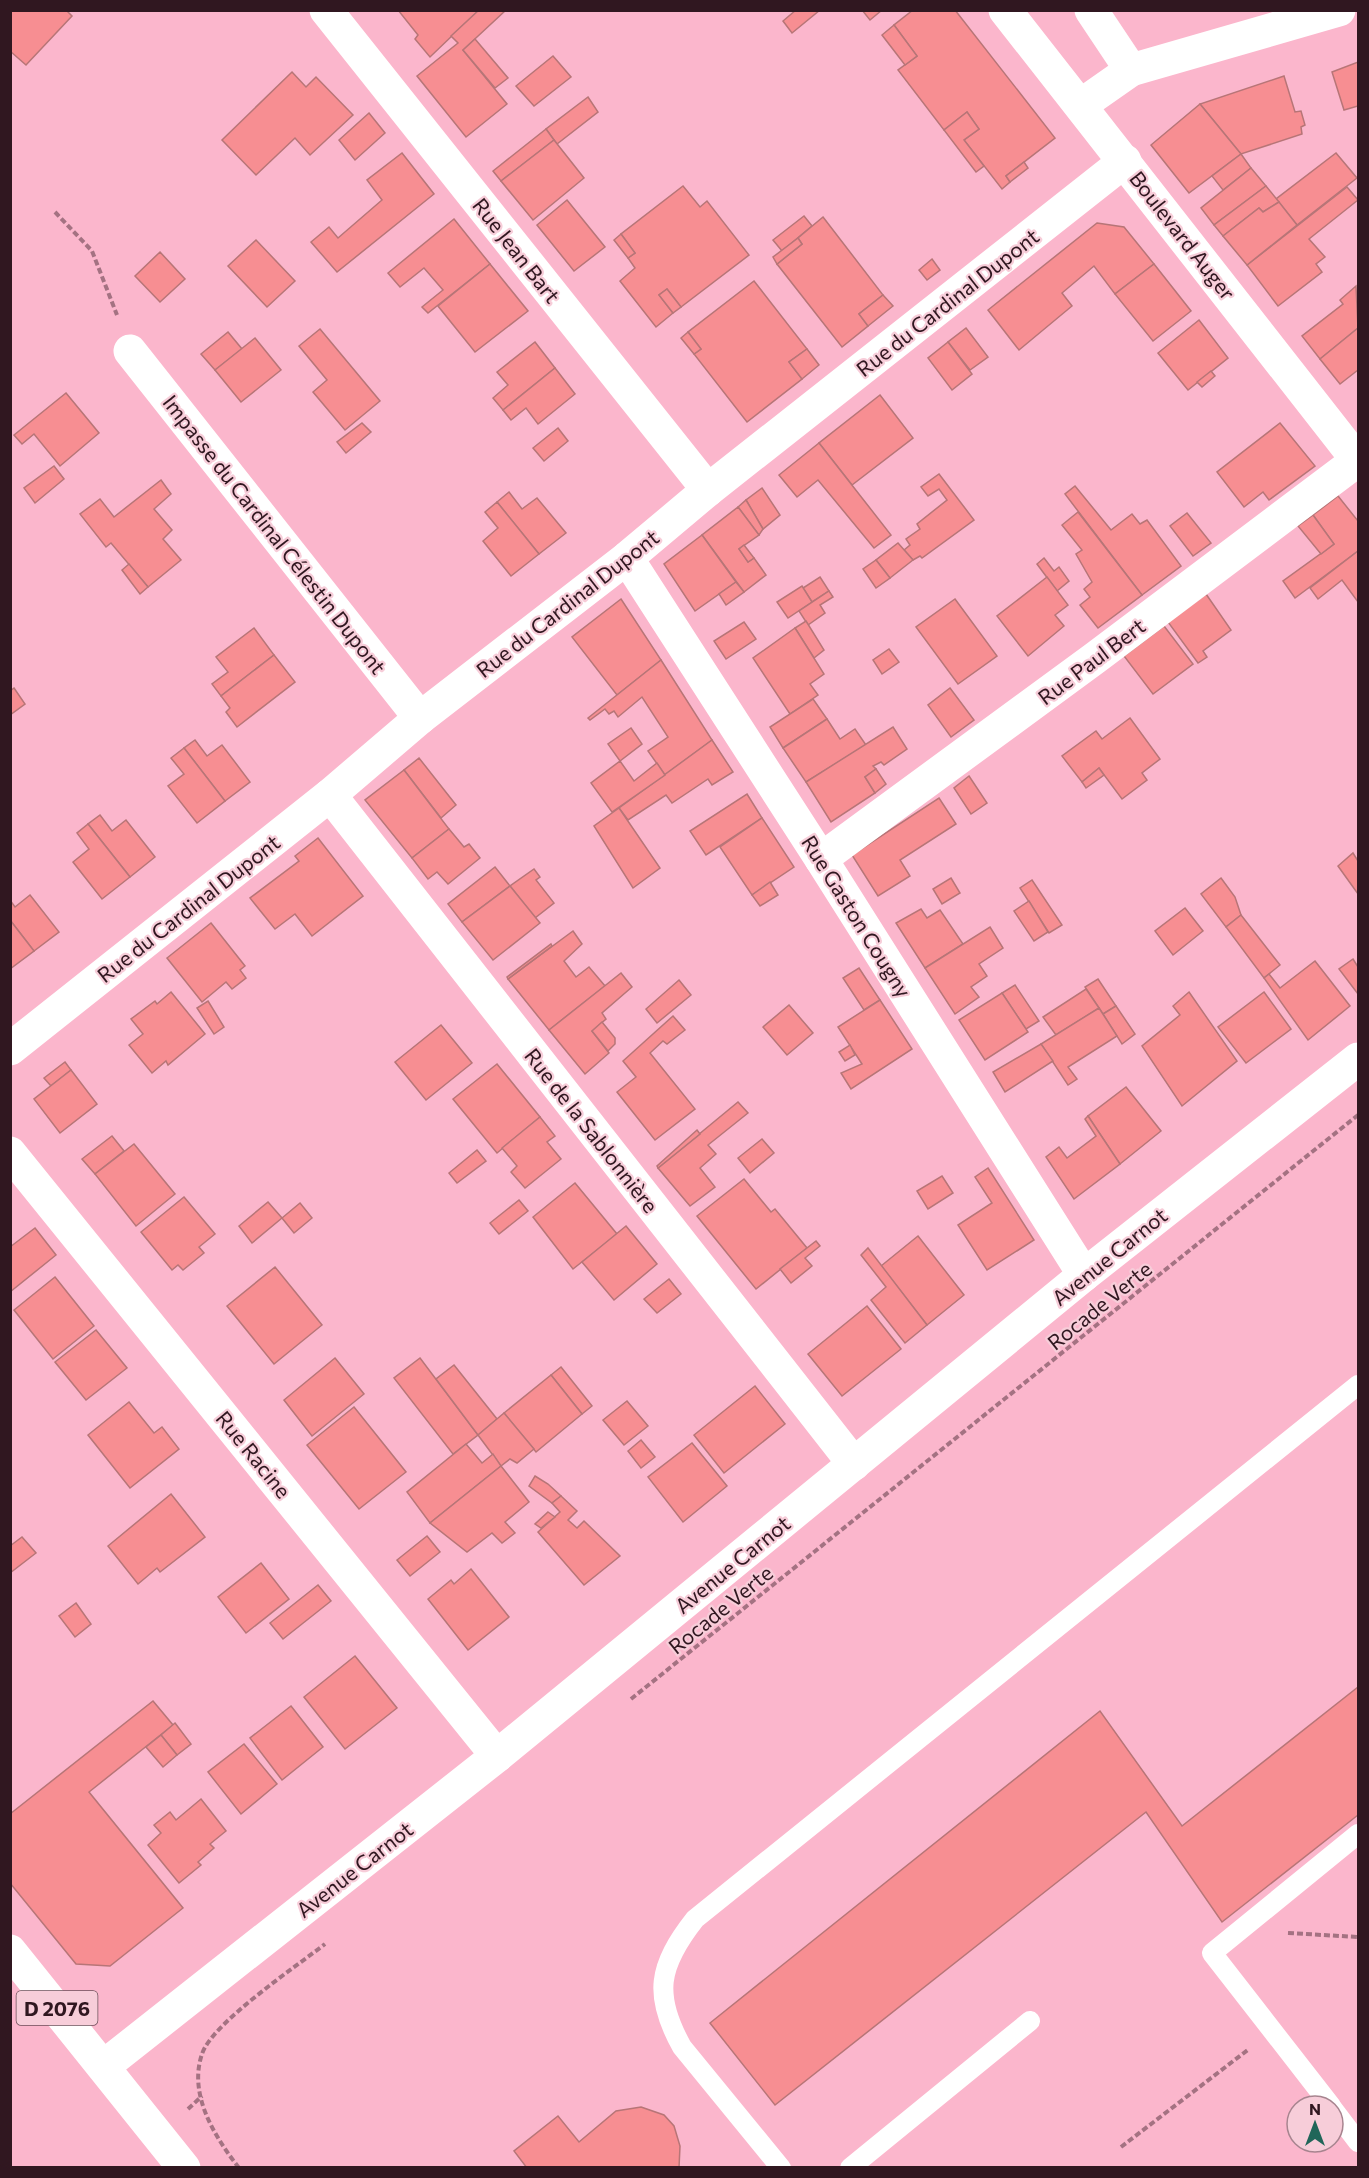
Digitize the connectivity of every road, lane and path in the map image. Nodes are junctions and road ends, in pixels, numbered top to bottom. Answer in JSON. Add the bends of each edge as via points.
{"nodes":[{"id":1,"x":326,"y":10,"type":"edge"},
{"id":2,"x":1005,"y":10,"type":"edge"},
{"id":3,"x":1091,"y":10,"type":"edge"},
{"id":4,"x":1339,"y":10,"type":"edge"},
{"id":5,"x":1131,"y":69,"type":"junction"},
{"id":6,"x":1081,"y":105,"type":"junction"},
{"id":7,"x":1125,"y":161,"type":"junction"},
{"id":8,"x":55,"y":213,"type":"dead end"},
{"id":9,"x":130,"y":351,"type":"joint"},
{"id":10,"x":1358,"y":460,"type":"edge"},
{"id":11,"x":708,"y":490,"type":"junction"},
{"id":12,"x":627,"y":558,"type":"junction"},
{"id":13,"x":420,"y":718,"type":"junction"},
{"id":14,"x":330,"y":795,"type":"junction"},
{"id":15,"x":821,"y":859,"type":"junction"},
{"id":16,"x":10,"y":1049,"type":"edge"},
{"id":17,"x":1359,"y":1059,"type":"edge"},
{"id":18,"x":1359,"y":1115,"type":"edge"},
{"id":19,"x":10,"y":1153,"type":"edge"},
{"id":20,"x":1084,"y":1275,"type":"junction"},
{"id":21,"x":1359,"y":1385,"type":"edge"},
{"id":22,"x":854,"y":1464,"type":"junction"},
{"id":23,"x":624,"y":1705,"type":"dead end"},
{"id":24,"x":497,"y":1756,"type":"junction"},
{"id":25,"x":1359,"y":1834,"type":"edge"},
{"id":26,"x":1240,"y":1930,"type":"junction"},
{"id":27,"x":1359,"y":1937,"type":"edge"},
{"id":28,"x":326,"y":1943,"type":"dead end"},
{"id":29,"x":10,"y":1951,"type":"edge"},
{"id":30,"x":1030,"y":2021,"type":"dead end"},
{"id":31,"x":1272,"y":2031,"type":"junction"},
{"id":32,"x":104,"y":2066,"type":"junction"},
{"id":33,"x":1321,"y":2094,"type":"edge"},
{"id":34,"x":201,"y":2096,"type":"junction"},
{"id":35,"x":188,"y":2109,"type":"dead end"},
{"id":36,"x":1345,"y":2124,"type":"edge"},
{"id":37,"x":1359,"y":2142,"type":"edge"},
{"id":38,"x":1121,"y":2147,"type":"dead end"},
{"id":39,"x":184,"y":2168,"type":"edge"},
{"id":40,"x":239,"y":2168,"type":"edge"},
{"id":41,"x":781,"y":2168,"type":"edge"},
{"id":42,"x":850,"y":2168,"type":"edge"}],
"edges":[{"from":1,"to":11,"type":"street","name":"Rue Jean Bart"},
{"from":2,"to":6,"type":"street","name":"Boulevard Auger"},
{"from":3,"to":5,"type":"street"},
{"from":4,"to":5,"type":"street"},
{"from":5,"to":6,"type":"street"},
{"from":6,"to":7,"type":"street","name":"Boulevard Auger"},
{"from":7,"to":10,"type":"street","name":"Boulevard Auger"},
{"from":7,"to":11,"type":"street","name":"Rue du Cardinal Dupont"},
{"from":8,"to":9,"type":"path","via":[[92,251]]},
{"from":9,"to":13,"type":"street","name":"Impasse du Cardinal Célestin Dupont"},
{"from":10,"to":15,"type":"street","name":"Rue Paul Bert"},
{"from":11,"to":12,"type":"street","name":"Rue du Cardinal Dupont"},
{"from":12,"to":13,"type":"street","name":"Rue du Cardinal Dupont"},
{"from":12,"to":15,"type":"street","name":"Rue Gaston Cougny"},
{"from":13,"to":14,"type":"street","name":"Rue du Cardinal Dupont"},
{"from":14,"to":16,"type":"street","name":"Rue du Cardinal Dupont"},
{"from":14,"to":22,"type":"street","name":"Rue de la Sablonnière"},
{"from":15,"to":20,"type":"street","name":"Rue Gaston Cougny"},
{"from":17,"to":20,"type":"street","name":"Avenue Carnot"},
{"from":18,"to":23,"type":"path","name":"Rocade Verte"},
{"from":19,"to":24,"type":"street","name":"Rue Racine"},
{"from":20,"to":22,"type":"street","name":"Avenue Carnot"},
{"from":21,"to":41,"type":"lane","via":[[694,1919],[671,1956],[663,1989],[669,2024],[682,2047]]},
{"from":22,"to":24,"type":"street","name":"Avenue Carnot"},
{"from":24,"to":32,"type":"street","name":"Avenue Carnot"},
{"from":25,"to":26,"type":"lane"},
{"from":26,"to":27,"type":"path"},
{"from":26,"to":31,"type":"lane","via":[[1212,1953]]},
{"from":28,"to":34,"type":"path","via":[[223,2025],[211,2039],[202,2054]]},
{"from":29,"to":32,"type":"street","number":"D 2076"},
{"from":30,"to":42,"type":"lane"},
{"from":31,"to":33,"type":"lane"},
{"from":31,"to":38,"type":"path"},
{"from":32,"to":39,"type":"street","number":"D 2076"},
{"from":34,"to":35,"type":"path"},
{"from":34,"to":40,"type":"path","via":[[210,2128]]},
{"from":36,"to":37,"type":"lane"}]}
